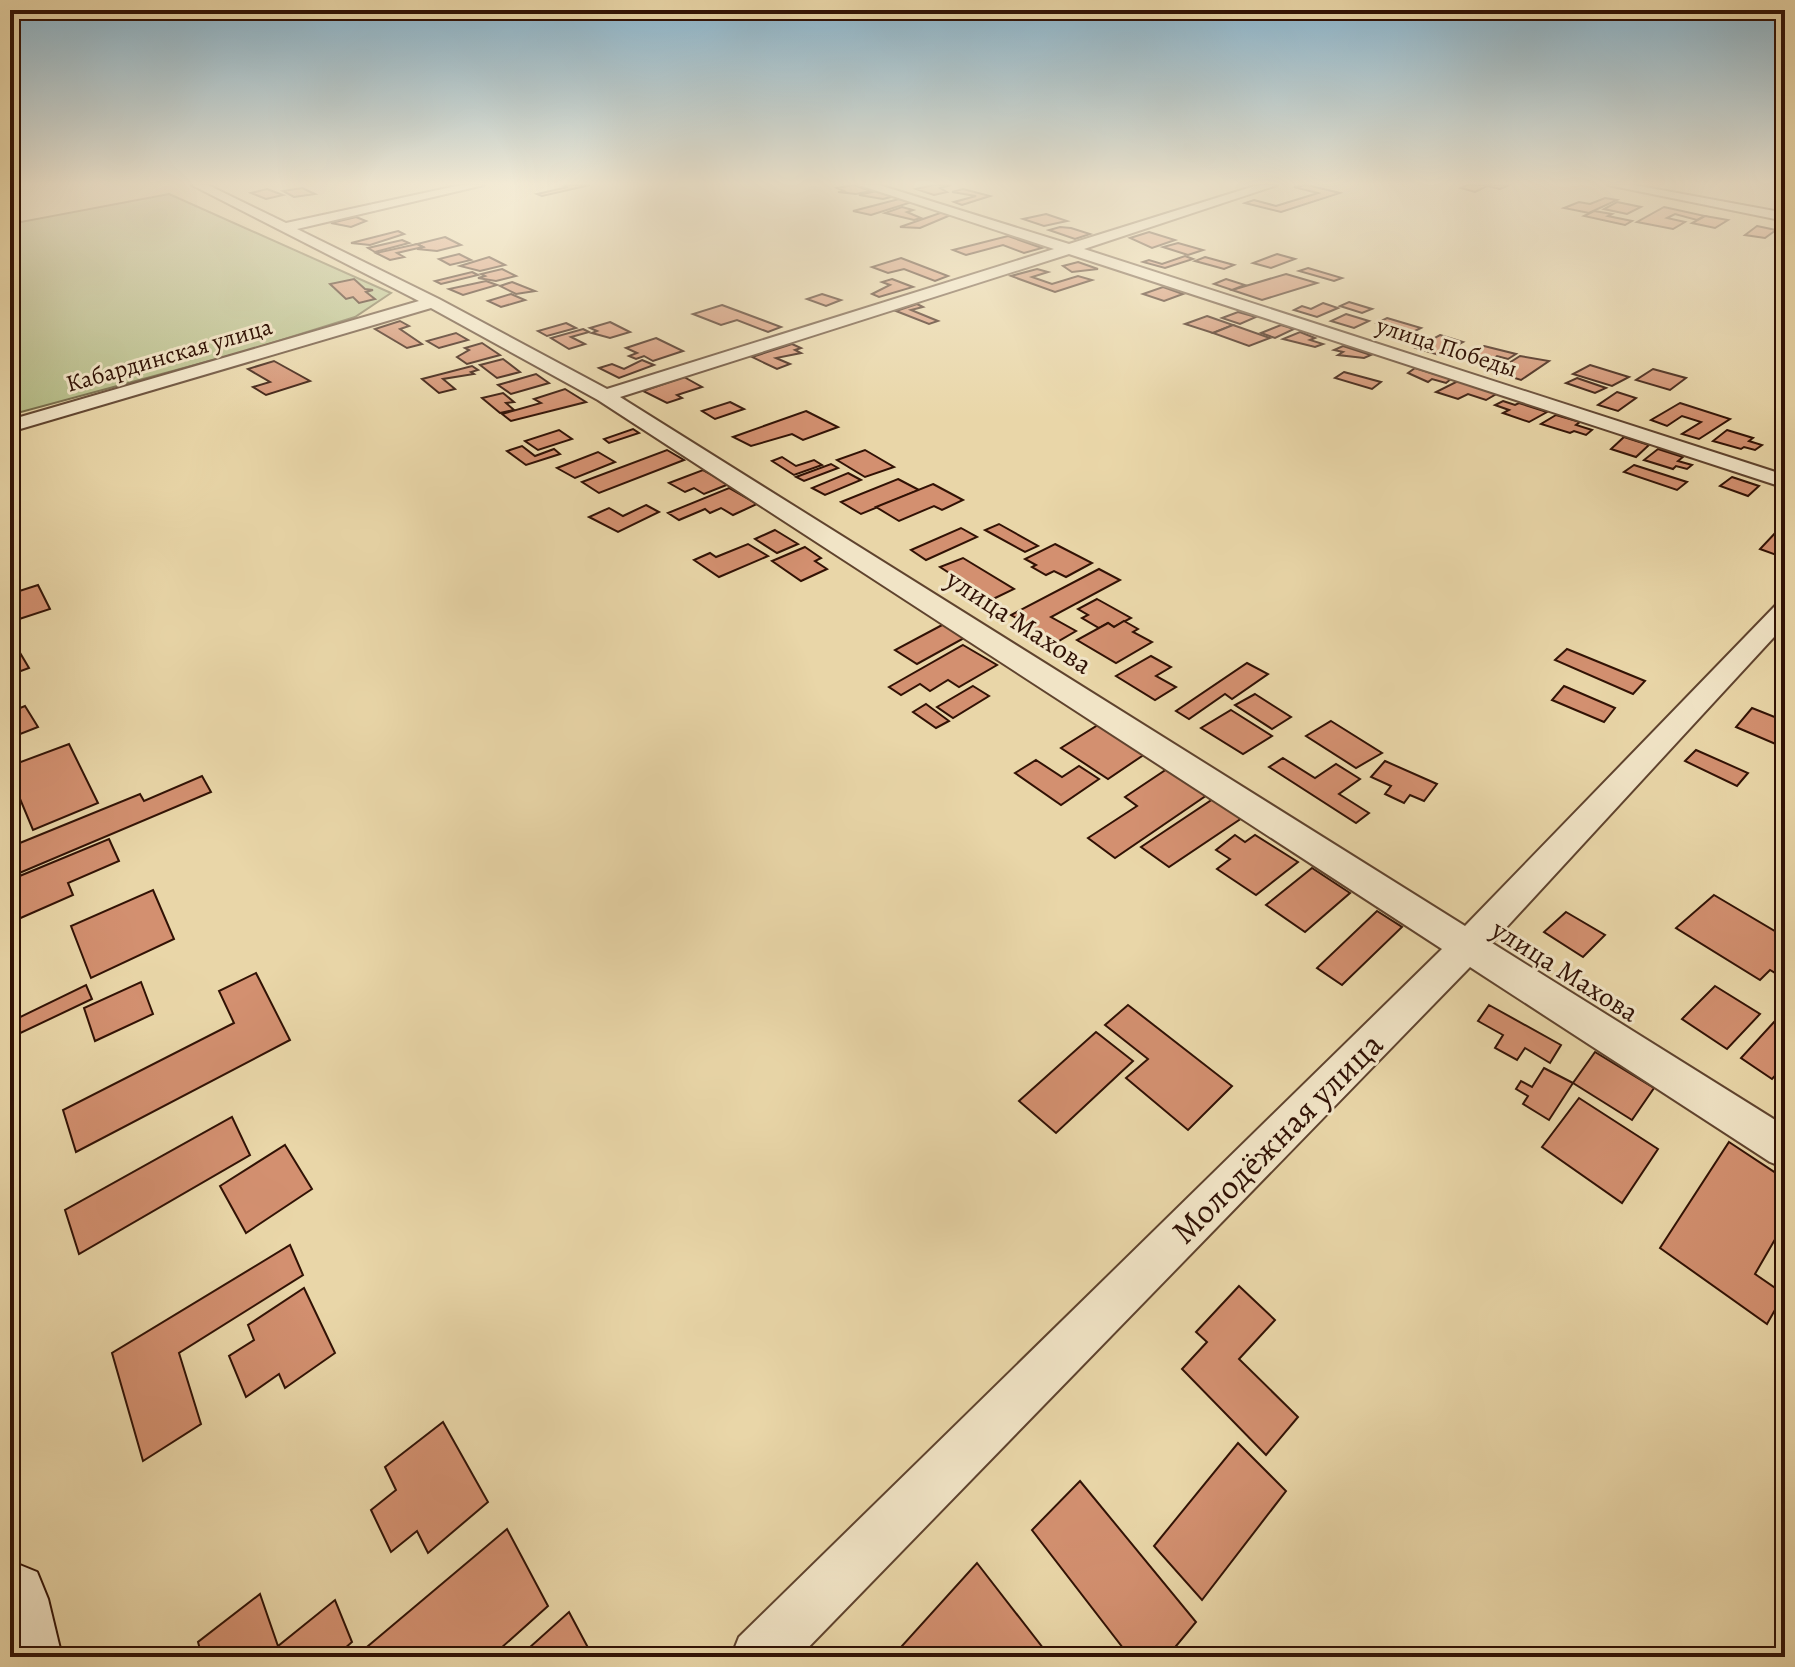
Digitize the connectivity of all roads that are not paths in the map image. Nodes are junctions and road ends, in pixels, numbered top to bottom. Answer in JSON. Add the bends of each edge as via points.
{"nodes":[{"id":1,"x":354,"y":263,"type":"edge"},
{"id":2,"x":1031,"y":263,"type":"edge"},
{"id":3,"x":1111,"y":263,"type":"edge"},
{"id":4,"x":433,"y":302,"type":"junction"},
{"id":5,"x":605,"y":396,"type":"junction"},
{"id":6,"x":10,"y":426,"type":"edge"},
{"id":7,"x":1785,"y":482,"type":"edge"},
{"id":8,"x":1785,"y":610,"type":"edge"},
{"id":9,"x":1467,"y":947,"type":"junction"},
{"id":10,"x":1785,"y":1149,"type":"edge"},
{"id":11,"x":10,"y":1599,"type":"edge"},
{"id":12,"x":23,"y":1657,"type":"edge"},
{"id":13,"x":759,"y":1657,"type":"edge"}],
"edges":[{"from":1,"to":4,"type":"street","name":"улица Махова"},
{"from":2,"to":5,"type":"street"},
{"from":3,"to":7,"type":"street","name":"улица Победы"},
{"from":4,"to":5,"type":"street","name":"улица Махова"},
{"from":4,"to":6,"type":"street","name":"Кабардинская улица"},
{"from":5,"to":9,"type":"street","name":"улица Махова"},
{"from":8,"to":9,"type":"street","name":"Молодёжная улица"},
{"from":9,"to":10,"type":"street","name":"улица Махова"},
{"from":9,"to":13,"type":"street","name":"Молодёжная улица"},
{"from":11,"to":12,"type":"main road"}]}
